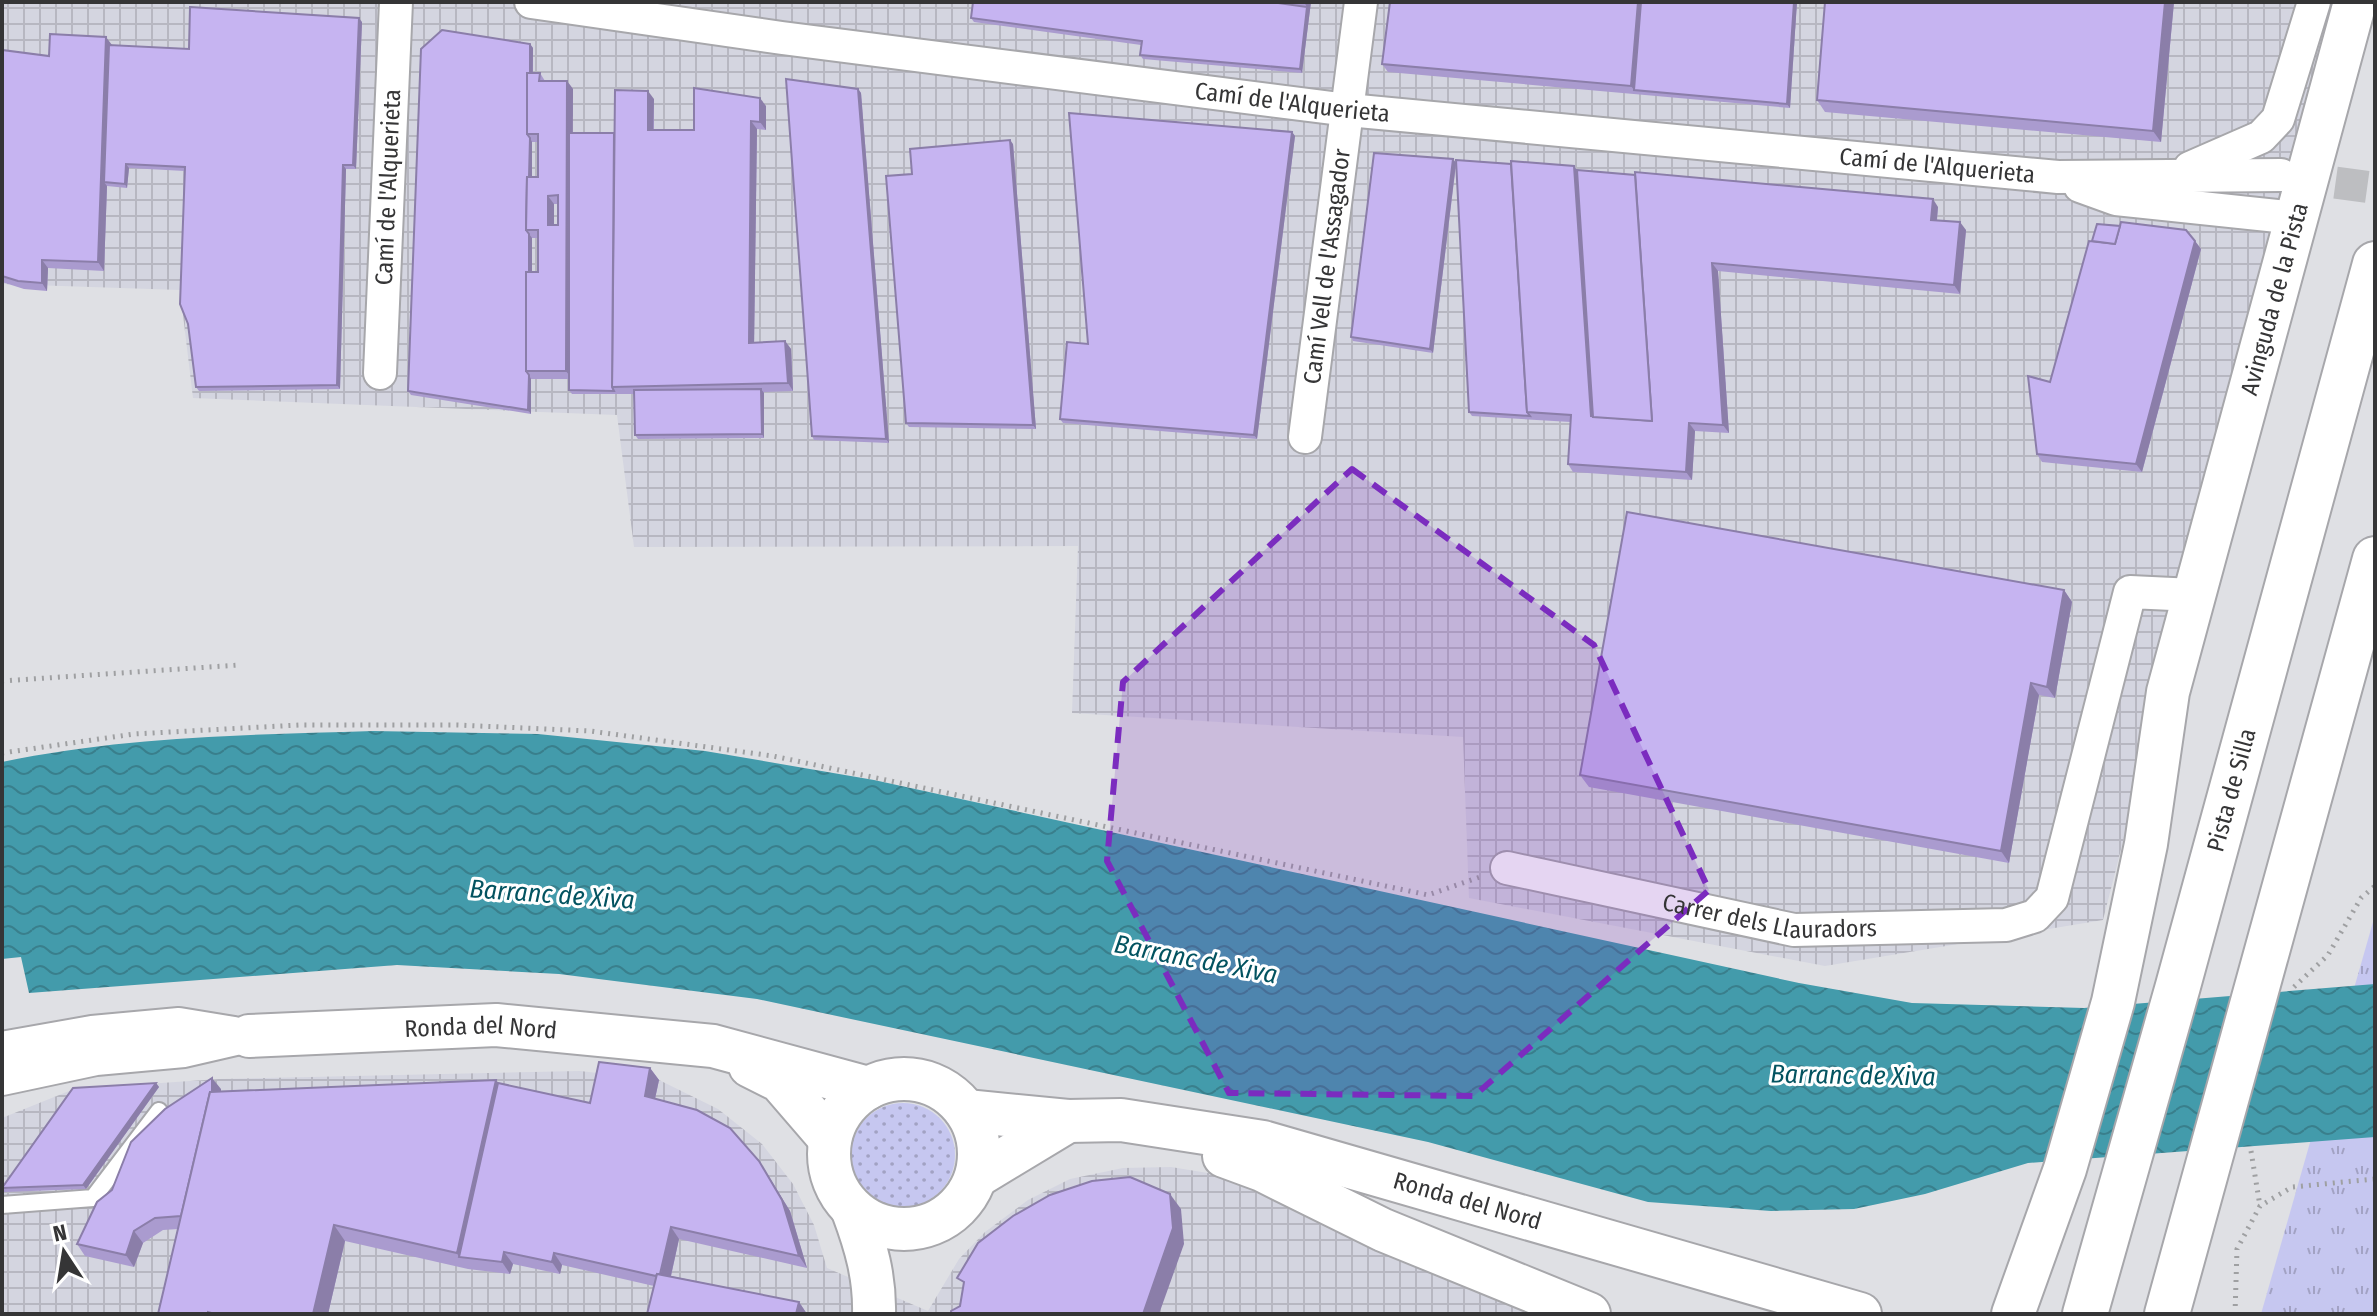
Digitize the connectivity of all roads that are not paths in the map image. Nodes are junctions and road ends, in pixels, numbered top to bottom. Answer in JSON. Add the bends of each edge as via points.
{"nodes":[{"id":1,"x":396,"y":2,"type":"edge"},
{"id":2,"x":531,"y":2,"type":"edge"},
{"id":3,"x":1361,"y":2,"type":"edge"},
{"id":4,"x":2314,"y":2,"type":"edge"},
{"id":5,"x":2355,"y":2,"type":"edge"},
{"id":6,"x":1348,"y":110,"type":"junction"},
{"id":7,"x":2281,"y":175,"type":"tunnel mouth"},
{"id":8,"x":2058,"y":177,"type":"junction"},
{"id":9,"x":2162,"y":178,"type":"junction"},
{"id":10,"x":2297,"y":218,"type":"junction"},
{"id":11,"x":2375,"y":264,"type":"edge"},
{"id":12,"x":380,"y":373,"type":"dead end"},
{"id":13,"x":1305,"y":437,"type":"dead end"},
{"id":14,"x":2375,"y":559,"type":"edge"},
{"id":15,"x":2194,"y":595,"type":"junction"},
{"id":16,"x":1507,"y":868,"type":"road end"},
{"id":17,"x":249,"y":1036,"type":"joint"},
{"id":18,"x":713,"y":1046,"type":"junction"},
{"id":19,"x":4,"y":1073,"type":"edge"},
{"id":20,"x":868,"y":1088,"type":"junction"},
{"id":21,"x":159,"y":1111,"type":"edge"},
{"id":22,"x":966,"y":1111,"type":"junction"},
{"id":23,"x":1121,"y":1120,"type":"junction"},
{"id":24,"x":1068,"y":1121,"type":"junction"},
{"id":25,"x":830,"y":1139,"type":"junction"},
{"id":26,"x":977,"y":1176,"type":"junction"},
{"id":27,"x":2,"y":1205,"type":"edge"},
{"id":28,"x":853,"y":1211,"type":"junction"},
{"id":29,"x":922,"y":1228,"type":"junction"},
{"id":30,"x":874,"y":1314,"type":"edge"},
{"id":31,"x":1589,"y":1314,"type":"edge"},
{"id":32,"x":1860,"y":1314,"type":"edge"},
{"id":33,"x":2013,"y":1314,"type":"edge"},
{"id":34,"x":2085,"y":1314,"type":"edge"},
{"id":35,"x":2167,"y":1314,"type":"edge"}],
"edges":[{"from":1,"to":12,"type":"street","name":"Camí de l'Alquerieta"},
{"from":2,"to":6,"type":"street","name":"Camí de l'Alquerieta"},
{"from":3,"to":6,"type":"street","name":"Camí Vell de l'Assagador"},
{"from":4,"to":9,"type":"street","via":[[2278,119],[2261,137],[2226,155]]},
{"from":5,"to":10,"type":"street","name":"Avinguda de la Pista"},
{"from":6,"to":8,"type":"street","name":"Camí de l'Alquerieta"},
{"from":6,"to":13,"type":"street","name":"Camí Vell de l'Assagador"},
{"from":7,"to":9,"type":"street","name":"Camí de l'Alquerieta"},
{"from":8,"to":9,"type":"street","name":"Camí de l'Alquerieta"},
{"from":8,"to":10,"type":"street","name":"Camí de l'Alquerieta","via":[[2116,199]]},
{"from":10,"to":15,"type":"street","name":"Avinguda de la Pista"},
{"from":11,"to":34,"type":"highway","name":"Pista de Silla"},
{"from":14,"to":35,"type":"highway","via":[[2277,982],[2231,1152]]},
{"from":15,"to":16,"type":"street","name":"Carrer dels Llauradors","via":[[2130,592],[2052,898],[2035,916],[2006,925],[1794,930]]},
{"from":15,"to":33,"type":"street","name":"Avinguda de la Pista","via":[[2168,692],[2146,844],[2113,1002],[2065,1169]]},
{"from":17,"to":18,"type":"street","name":"Ronda del Nord","via":[[496,1025]]},
{"from":17,"to":19,"type":"street","name":"Ronda del Nord","via":[[184,1051]]},
{"from":18,"to":20,"type":"street","name":"Ronda del Nord"},
{"from":18,"to":25,"type":"street","name":"Ronda del Nord","via":[[780,1081]]},
{"from":20,"to":22,"type":"street","via":[[888,1080],[932,1084]]},
{"from":20,"to":25,"type":"street","via":[[844,1110]]},
{"from":21,"to":27,"type":"lane","via":[[93,1198]]},
{"from":22,"to":24,"type":"street","name":"Ronda del Nord"},
{"from":22,"to":26,"type":"street","via":[[978,1142]]},
{"from":23,"to":24,"type":"street","name":"Ronda del Nord"},
{"from":23,"to":31,"type":"street","via":[[1262,1170],[1383,1230]]},
{"from":23,"to":32,"type":"street","name":"Ronda del Nord","via":[[1263,1142]]},
{"from":24,"to":26,"type":"street"},
{"from":25,"to":28,"type":"street","via":[[831,1178]]},
{"from":26,"to":29,"type":"street","via":[[965,1200]]},
{"from":28,"to":29,"type":"street","via":[[898,1230]]},
{"from":28,"to":30,"type":"street","via":[[872,1271]]},
{"from":29,"to":30,"type":"street"}]}
